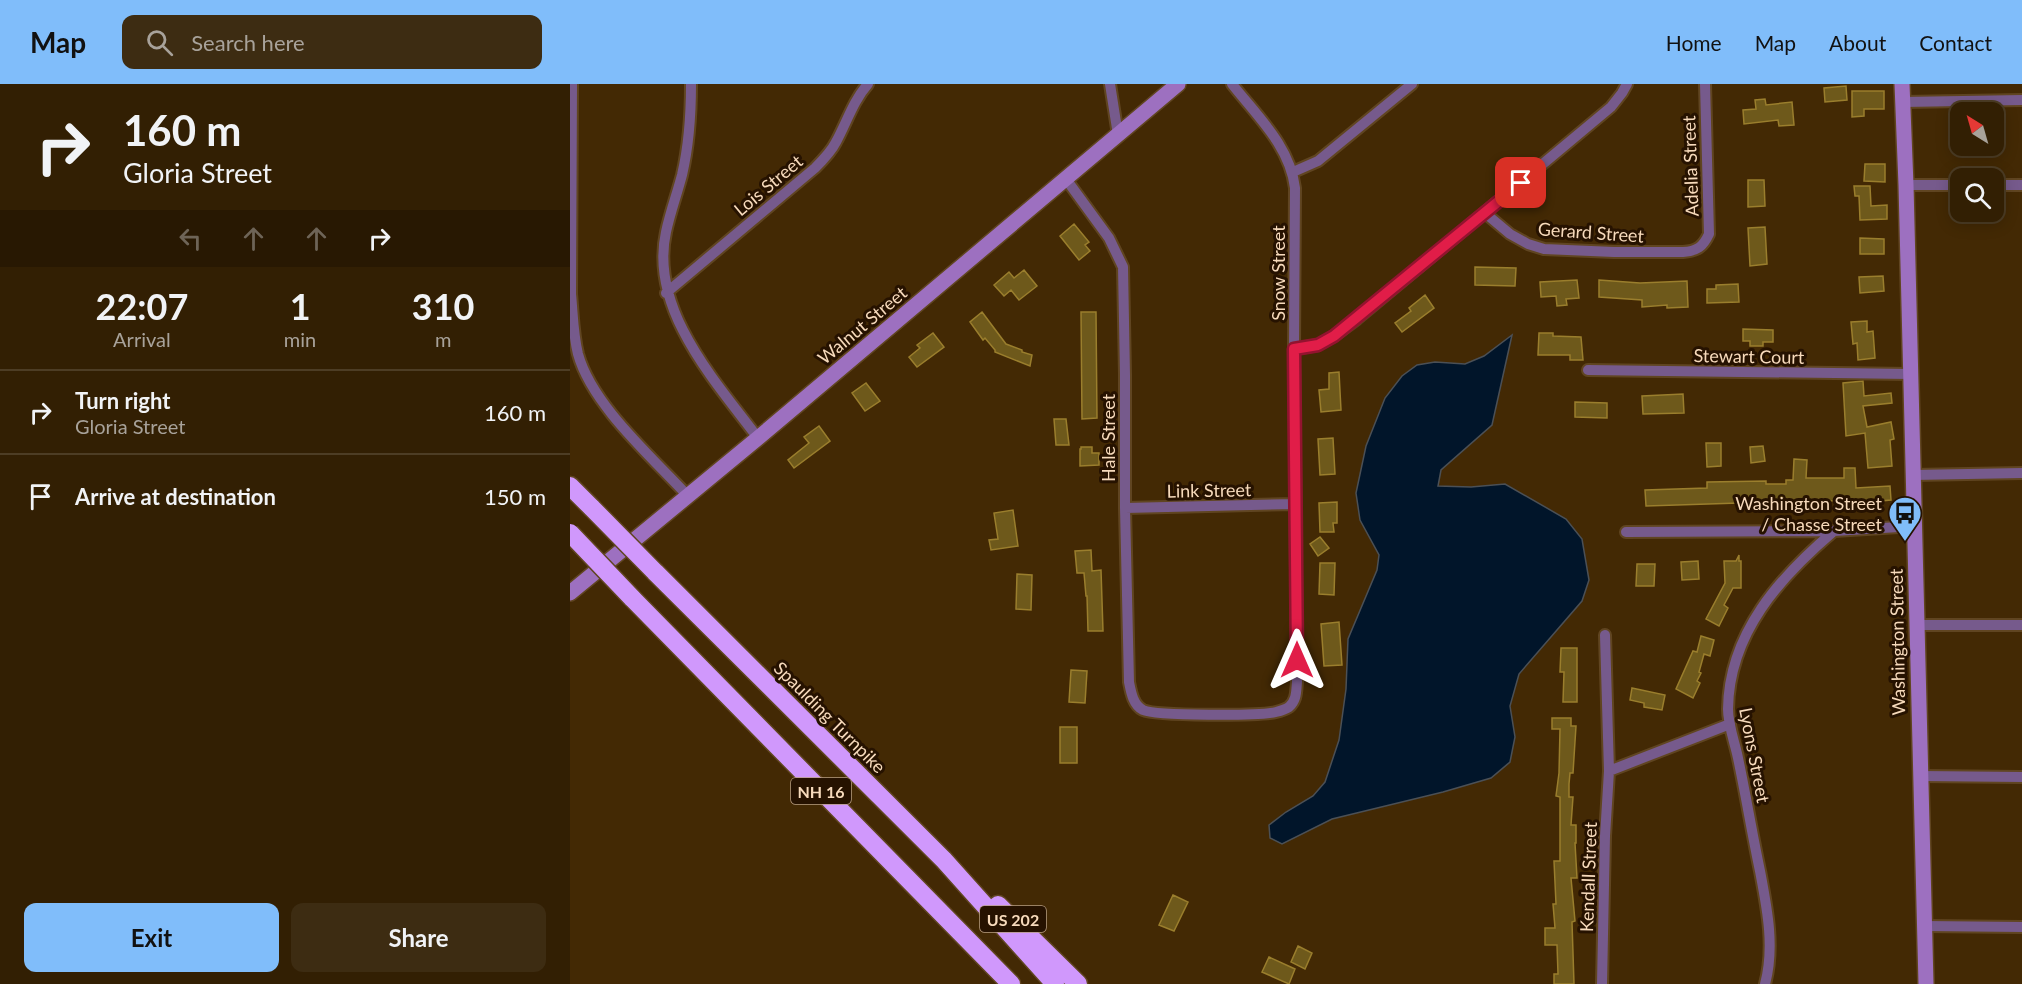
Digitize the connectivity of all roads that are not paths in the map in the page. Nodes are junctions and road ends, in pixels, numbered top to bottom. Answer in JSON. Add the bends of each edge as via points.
{"nodes":[{"id":1,"x":572,"y":84,"type":"edge"},
{"id":2,"x":692,"y":84,"type":"edge"},
{"id":3,"x":868,"y":84,"type":"edge"},
{"id":4,"x":1110,"y":84,"type":"edge"},
{"id":5,"x":1178,"y":84,"type":"edge"},
{"id":6,"x":1232,"y":84,"type":"edge"},
{"id":7,"x":1412,"y":84,"type":"edge"},
{"id":8,"x":1627,"y":84,"type":"edge"},
{"id":9,"x":1704,"y":84,"type":"edge"},
{"id":10,"x":1902,"y":84,"type":"edge"},
{"id":11,"x":2022,"y":100,"type":"edge"},
{"id":12,"x":1903,"y":102,"type":"junction"},
{"id":13,"x":1118,"y":135,"type":"junction"},
{"id":14,"x":1293,"y":172,"type":"junction"},
{"id":15,"x":1066,"y":179,"type":"junction"},
{"id":16,"x":1906,"y":185,"type":"junction"},
{"id":17,"x":1950,"y":185,"type":"edge"},
{"id":18,"x":2004,"y":185,"type":"edge"},
{"id":19,"x":2022,"y":185,"type":"edge"},
{"id":20,"x":1485,"y":213,"type":"junction"},
{"id":21,"x":1704,"y":246,"type":"joint"},
{"id":22,"x":666,"y":293,"type":"junction"},
{"id":23,"x":1294,"y":349,"type":"junction"},
{"id":24,"x":1588,"y":370,"type":"dead end"},
{"id":25,"x":1910,"y":374,"type":"junction"},
{"id":26,"x":758,"y":438,"type":"junction"},
{"id":27,"x":2022,"y":473,"type":"edge"},
{"id":28,"x":1913,"y":475,"type":"junction"},
{"id":29,"x":570,"y":486,"type":"edge"},
{"id":30,"x":687,"y":495,"type":"junction"},
{"id":31,"x":1295,"y":504,"type":"junction"},
{"id":32,"x":1125,"y":508,"type":"junction"},
{"id":33,"x":1915,"y":526,"type":"junction"},
{"id":34,"x":1834,"y":531,"type":"junction"},
{"id":35,"x":1626,"y":532,"type":"dead end"},
{"id":36,"x":570,"y":533,"type":"edge"},
{"id":37,"x":570,"y":593,"type":"edge"},
{"id":38,"x":1916,"y":625,"type":"junction"},
{"id":39,"x":2022,"y":625,"type":"edge"},
{"id":40,"x":1605,"y":635,"type":"dead end"},
{"id":41,"x":1143,"y":710,"type":"joint"},
{"id":42,"x":1731,"y":724,"type":"junction"},
{"id":43,"x":1609,"y":771,"type":"junction"},
{"id":44,"x":1920,"y":776,"type":"junction"},
{"id":45,"x":2022,"y":777,"type":"edge"},
{"id":46,"x":943,"y":859,"type":"junction"},
{"id":47,"x":1924,"y":926,"type":"junction"},
{"id":48,"x":2022,"y":927,"type":"edge"},
{"id":49,"x":1011,"y":984,"type":"edge"},
{"id":50,"x":1055,"y":984,"type":"edge"},
{"id":51,"x":1078,"y":984,"type":"edge"},
{"id":52,"x":1602,"y":984,"type":"edge"},
{"id":53,"x":1765,"y":984,"type":"edge"},
{"id":54,"x":1926,"y":984,"type":"edge"}],
"edges":[{"from":1,"to":30,"type":"street","via":[[571,294],[579,355],[598,396]]},
{"from":2,"to":22,"type":"street","via":[[688,146],[663,248]]},
{"from":3,"to":22,"type":"street","name":"Lois Street","via":[[858,95],[828,155]]},
{"from":4,"to":13,"type":"street"},
{"from":5,"to":13,"type":"main road","name":"Walnut Street"},
{"from":6,"to":14,"type":"street","name":"Snow Street","via":[[1274,137]]},
{"from":7,"to":14,"type":"street","via":[[1318,161]]},
{"from":8,"to":20,"type":"street","via":[[1611,107]]},
{"from":9,"to":21,"type":"street","name":"Adelia Street","via":[[1709,234]]},
{"from":10,"to":12,"type":"main road","name":"Washington Street"},
{"from":11,"to":12,"type":"street"},
{"from":12,"to":16,"type":"main road","name":"Washington Street"},
{"from":13,"to":15,"type":"main road","name":"Walnut Street"},
{"from":14,"to":23,"type":"street","name":"Snow Street"},
{"from":15,"to":26,"type":"main road","name":"Walnut Street"},
{"from":15,"to":32,"type":"street","name":"Hale Street","via":[[1109,238],[1123,267]]},
{"from":16,"to":17,"type":"street"},
{"from":16,"to":25,"type":"main road","name":"Washington Street"},
{"from":18,"to":19,"type":"street"},
{"from":20,"to":21,"type":"street","name":"Gerard Street","via":[[1510,234],[1544,249],[1683,252]]},
{"from":20,"to":23,"type":"street","via":[[1334,336],[1318,345]]},
{"from":22,"to":26,"type":"street","via":[[687,338]]},
{"from":23,"to":31,"type":"street","name":"Snow Street"},
{"from":24,"to":25,"type":"street","name":"Stewart Court"},
{"from":25,"to":28,"type":"main road","name":"Washington Street"},
{"from":26,"to":30,"type":"main road","name":"Walnut Street"},
{"from":27,"to":28,"type":"street"},
{"from":28,"to":33,"type":"main road","name":"Washington Street"},
{"from":29,"to":46,"type":"highway","name":"Spaulding Turnpike","number":"NH 16","bridge":true},
{"from":30,"to":37,"type":"main road","name":"Walnut Street"},
{"from":31,"to":32,"type":"street","name":"Link Street"},
{"from":31,"to":41,"type":"street","name":"Snow Street","via":[[1296,699],[1278,712],[1262,714]]},
{"from":32,"to":41,"type":"street","name":"Hale Street","via":[[1129,682],[1131,694]]},
{"from":33,"to":34,"type":"street"},
{"from":33,"to":38,"type":"main road","name":"Washington Street"},
{"from":34,"to":35,"type":"street"},
{"from":34,"to":42,"type":"street","name":"Lyons Street","via":[[1789,573],[1751,624],[1731,681]]},
{"from":36,"to":49,"type":"highway","number":"NH 16","bridge":true},
{"from":38,"to":39,"type":"street"},
{"from":38,"to":44,"type":"main road","name":"Washington Street"},
{"from":40,"to":43,"type":"street","name":"Kendall Street"},
{"from":42,"to":43,"type":"street"},
{"from":42,"to":53,"type":"street","name":"Lyons Street","via":[[1768,919],[1770,949]]},
{"from":43,"to":52,"type":"street","name":"Kendall Street"},
{"from":44,"to":45,"type":"street"},
{"from":44,"to":47,"type":"main road","name":"Washington Street"},
{"from":46,"to":50,"type":"highway","name":"Spaulding Turnpike","number":"NH 16"},
{"from":46,"to":51,"type":"highway","number":"US 202","via":[[985,891]]},
{"from":47,"to":48,"type":"street"},
{"from":47,"to":54,"type":"main road","name":"Washington Street"}]}
